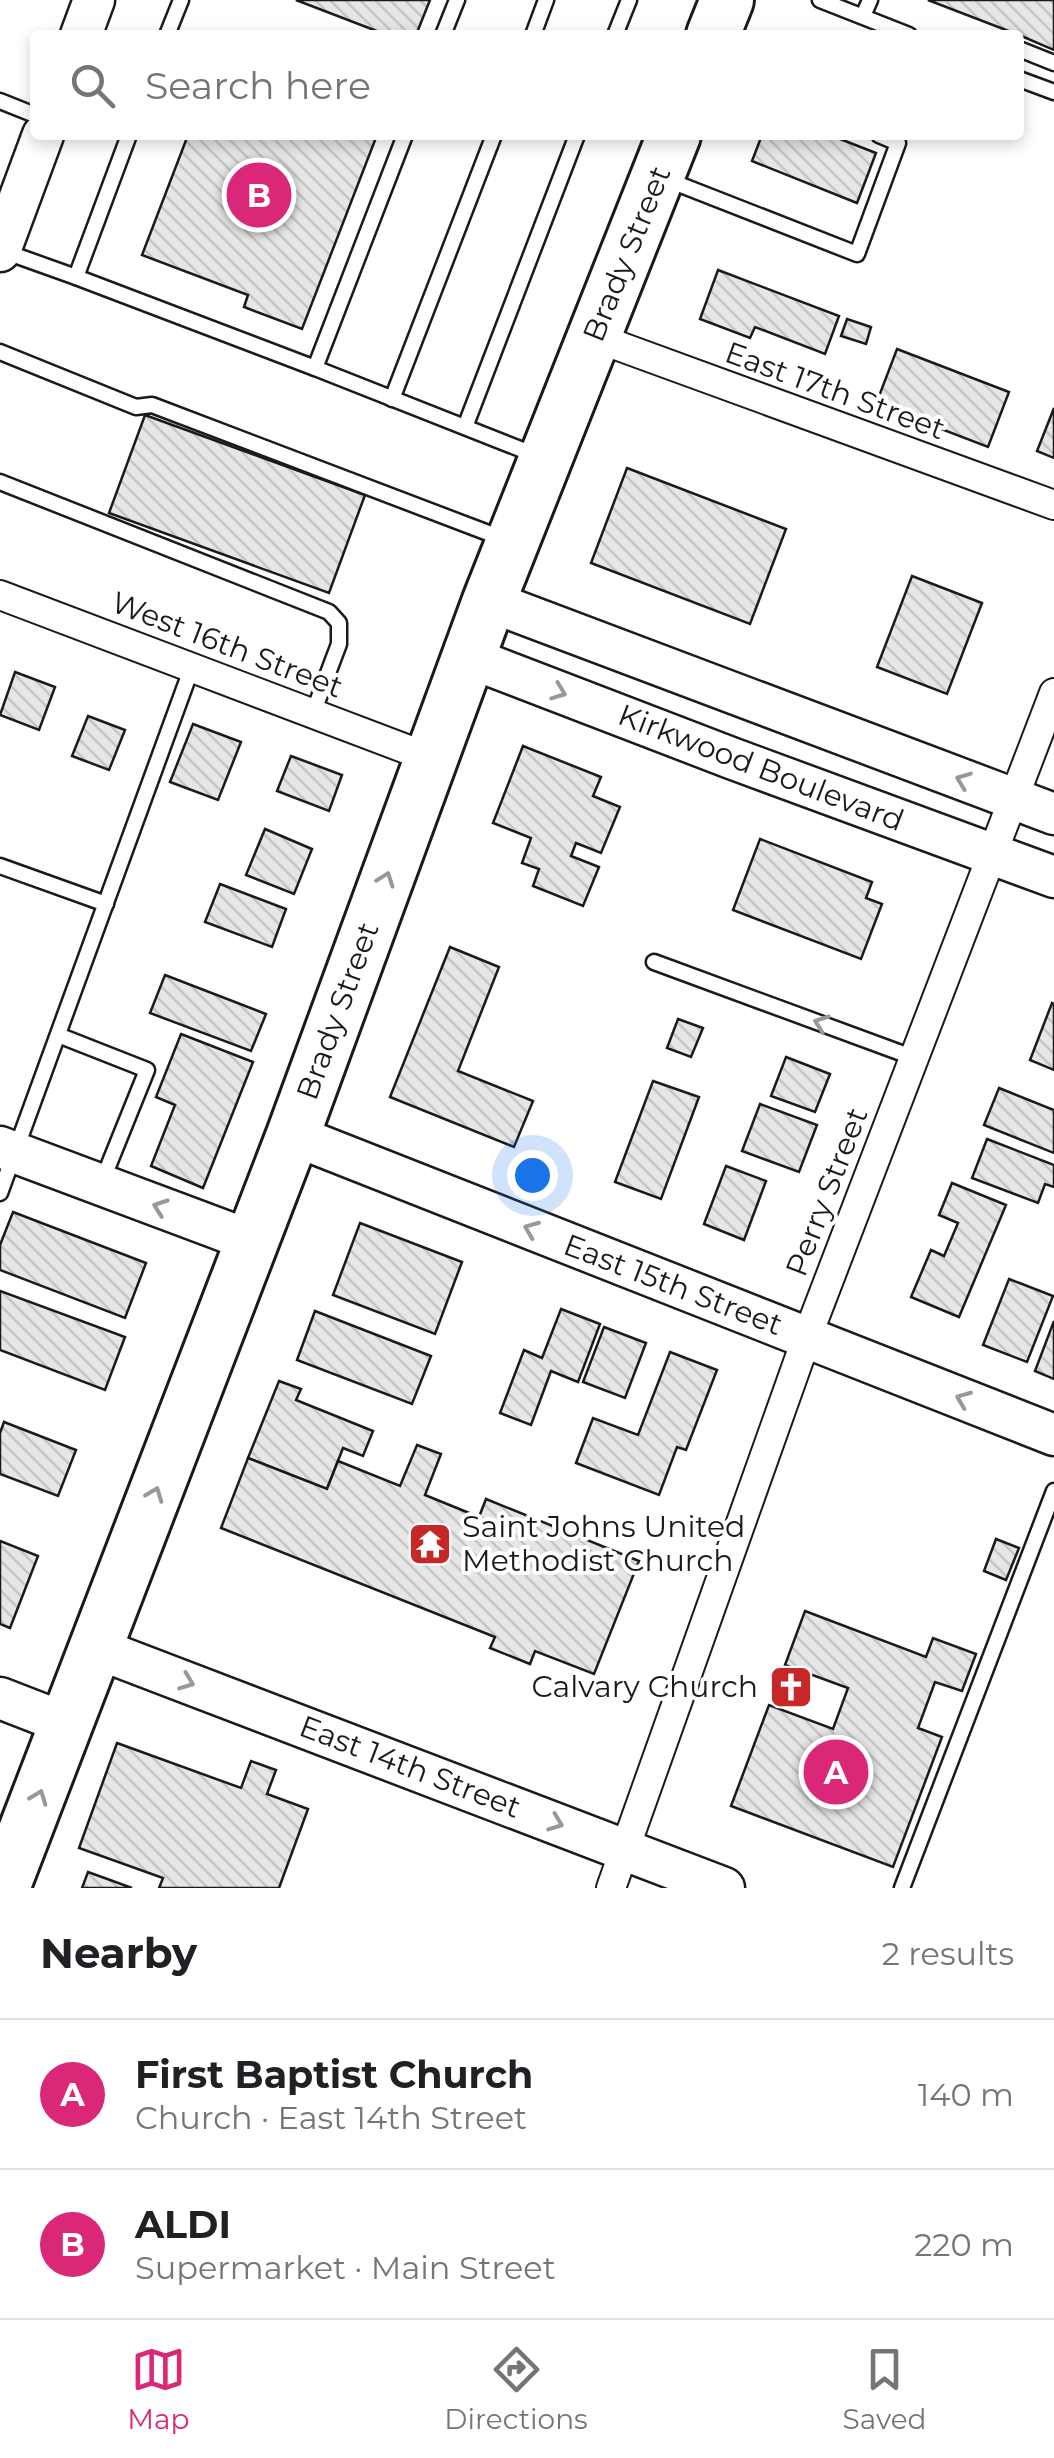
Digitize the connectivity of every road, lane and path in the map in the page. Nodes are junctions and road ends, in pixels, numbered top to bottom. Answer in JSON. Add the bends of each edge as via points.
{"nodes":[{"id":1,"x":94,"y":0,"type":"edge"},
{"id":2,"x":181,"y":0,"type":"edge"},
{"id":3,"x":456,"y":0,"type":"edge"},
{"id":4,"x":546,"y":0,"type":"edge"},
{"id":5,"x":629,"y":0,"type":"edge"},
{"id":6,"x":727,"y":0,"type":"edge"},
{"id":7,"x":820,"y":0,"type":"edge"},
{"id":8,"x":870,"y":0,"type":"edge"},
{"id":9,"x":863,"y":16,"type":"junction"},
{"id":10,"x":83,"y":30,"type":"edge"},
{"id":11,"x":170,"y":30,"type":"edge"},
{"id":12,"x":445,"y":30,"type":"edge"},
{"id":13,"x":534,"y":30,"type":"edge"},
{"id":14,"x":617,"y":30,"type":"edge"},
{"id":15,"x":715,"y":30,"type":"edge"},
{"id":16,"x":897,"y":30,"type":"edge"},
{"id":17,"x":1024,"y":50,"type":"edge"},
{"id":18,"x":1054,"y":63,"type":"edge"},
{"id":19,"x":1024,"y":80,"type":"edge"},
{"id":20,"x":1054,"y":92,"type":"edge"},
{"id":21,"x":0,"y":101,"type":"edge"},
{"id":22,"x":30,"y":113,"type":"edge"},
{"id":23,"x":42,"y":140,"type":"edge"},
{"id":24,"x":128,"y":140,"type":"edge"},
{"id":25,"x":403,"y":140,"type":"edge"},
{"id":26,"x":492,"y":140,"type":"edge"},
{"id":27,"x":575,"y":140,"type":"edge"},
{"id":28,"x":891,"y":140,"type":"edge"},
{"id":29,"x":666,"y":155,"type":"edge"},
{"id":30,"x":0,"y":250,"type":"edge"},
{"id":31,"x":76,"y":276,"type":"junction"},
{"id":32,"x":594,"y":337,"type":"junction"},
{"id":33,"x":0,"y":352,"type":"edge"},
{"id":34,"x":315,"y":368,"type":"junction"},
{"id":35,"x":392,"y":399,"type":"junction"},
{"id":36,"x":465,"y":427,"type":"junction"},
{"id":37,"x":546,"y":459,"type":"junction"},
{"id":38,"x":0,"y":482,"type":"edge"},
{"id":39,"x":1054,"y":506,"type":"edge"},
{"id":40,"x":513,"y":542,"type":"junction"},
{"id":41,"x":0,"y":595,"type":"edge"},
{"id":42,"x":489,"y":602,"type":"junction"},
{"id":43,"x":468,"y":656,"type":"junction"},
{"id":44,"x":192,"y":666,"type":"junction"},
{"id":45,"x":1054,"y":692,"type":"edge"},
{"id":46,"x":313,"y":713,"type":"junction"},
{"id":47,"x":430,"y":758,"type":"junction"},
{"id":48,"x":1014,"y":799,"type":"junction"},
{"id":49,"x":1054,"y":814,"type":"edge"},
{"id":50,"x":992,"y":854,"type":"junction"},
{"id":51,"x":0,"y":866,"type":"edge"},
{"id":52,"x":1054,"y":877,"type":"edge"},
{"id":53,"x":106,"y":904,"type":"junction"},
{"id":54,"x":654,"y":962,"type":"dead end"},
{"id":55,"x":58,"y":1035,"type":"junction"},
{"id":56,"x":912,"y":1057,"type":"junction"},
{"id":57,"x":293,"y":1135,"type":"junction"},
{"id":58,"x":8,"y":1150,"type":"edge"},
{"id":59,"x":101,"y":1184,"type":"junction"},
{"id":60,"x":0,"y":1193,"type":"edge"},
{"id":61,"x":252,"y":1240,"type":"junction"},
{"id":62,"x":808,"y":1338,"type":"junction"},
{"id":63,"x":1054,"y":1435,"type":"edge"},
{"id":64,"x":1054,"y":1491,"type":"edge"},
{"id":65,"x":96,"y":1648,"type":"junction"},
{"id":66,"x":0,"y":1698,"type":"edge"},
{"id":67,"x":68,"y":1724,"type":"junction"},
{"id":68,"x":625,"y":1850,"type":"junction"},
{"id":69,"x":4,"y":1888,"type":"edge"},
{"id":70,"x":610,"y":1888,"type":"edge"},
{"id":71,"x":724,"y":1888,"type":"edge"},
{"id":72,"x":902,"y":1888,"type":"edge"}],
"edges":[{"from":1,"to":10,"type":"street"},
{"from":2,"to":11,"type":"lane"},
{"from":3,"to":12,"type":"lane"},
{"from":4,"to":13,"type":"lane"},
{"from":5,"to":14,"type":"lane"},
{"from":6,"to":15,"type":"highway"},
{"from":7,"to":9,"type":"lane"},
{"from":8,"to":9,"type":"lane"},
{"from":9,"to":16,"type":"lane"},
{"from":17,"to":18,"type":"lane"},
{"from":19,"to":20,"type":"lane"},
{"from":21,"to":22,"type":"lane"},
{"from":23,"to":30,"type":"street"},
{"from":24,"to":31,"type":"lane"},
{"from":25,"to":34,"type":"lane"},
{"from":26,"to":35,"type":"lane"},
{"from":27,"to":36,"type":"lane"},
{"from":28,"to":29,"type":"lane","via":[[898,143],[857,254]]},
{"from":29,"to":32,"type":"highway","name":"Brady Street"},
{"from":30,"to":31,"type":"lane"},
{"from":31,"to":34,"type":"lane"},
{"from":32,"to":37,"type":"highway","name":"Brady Street"},
{"from":32,"to":39,"type":"street","name":"East 17th Street"},
{"from":33,"to":40,"type":"lane","via":[[136,408],[152,404]]},
{"from":34,"to":35,"type":"lane"},
{"from":35,"to":36,"type":"lane"},
{"from":36,"to":37,"type":"lane"},
{"from":37,"to":40,"type":"highway","name":"Brady Street"},
{"from":38,"to":46,"type":"lane","via":[[330,612],[340,623],[339,644]]},
{"from":40,"to":42,"type":"highway","name":"Brady Street"},
{"from":41,"to":44,"type":"street","name":"West 16th Street"},
{"from":42,"to":43,"type":"highway","name":"Brady Street"},
{"from":48,"to":42,"type":"street","name":"Kirkwood Boulevard","one_way":true},
{"from":43,"to":47,"type":"highway","name":"Brady Street"},
{"from":43,"to":50,"type":"street","name":"Kirkwood Boulevard","one_way":true},
{"from":44,"to":46,"type":"street","name":"West 16th Street"},
{"from":44,"to":53,"type":"lane"},
{"from":45,"to":48,"type":"street","name":"Perry Street"},
{"from":46,"to":47,"type":"street","name":"West 16th Street"},
{"from":57,"to":47,"type":"highway","name":"Brady Street","one_way":true},
{"from":48,"to":49,"type":"street","name":"Kirkwood Boulevard"},
{"from":48,"to":50,"type":"street","name":"Perry Street"},
{"from":50,"to":52,"type":"street","name":"Kirkwood Boulevard"},
{"from":50,"to":56,"type":"street","name":"Perry Street"},
{"from":51,"to":53,"type":"lane"},
{"from":53,"to":55,"type":"lane"},
{"from":56,"to":54,"type":"lane","one_way":true},
{"from":55,"to":58,"type":"lane"},
{"from":55,"to":59,"type":"lane","via":[[148,1070]]},
{"from":56,"to":62,"type":"street","name":"Perry Street"},
{"from":57,"to":61,"type":"highway","name":"Brady Street"},
{"from":62,"to":57,"type":"street","name":"East 15th Street","one_way":true},
{"from":58,"to":59,"type":"street"},
{"from":58,"to":60,"type":"lane"},
{"from":61,"to":59,"type":"street","one_way":true},
{"from":65,"to":61,"type":"highway","name":"Brady Street","one_way":true},
{"from":63,"to":62,"type":"street","name":"East 15th Street","one_way":true},
{"from":62,"to":68,"type":"street","name":"Perry Street"},
{"from":64,"to":72,"type":"lane"},
{"from":65,"to":67,"type":"highway","name":"Brady Street"},
{"from":65,"to":68,"type":"street","name":"East 14th Street","one_way":true},
{"from":66,"to":67,"type":"street"},
{"from":69,"to":67,"type":"highway","name":"Brady Street","one_way":true},
{"from":68,"to":70,"type":"street","name":"Perry Street"},
{"from":68,"to":71,"type":"street","name":"East 14th Street"}]}
